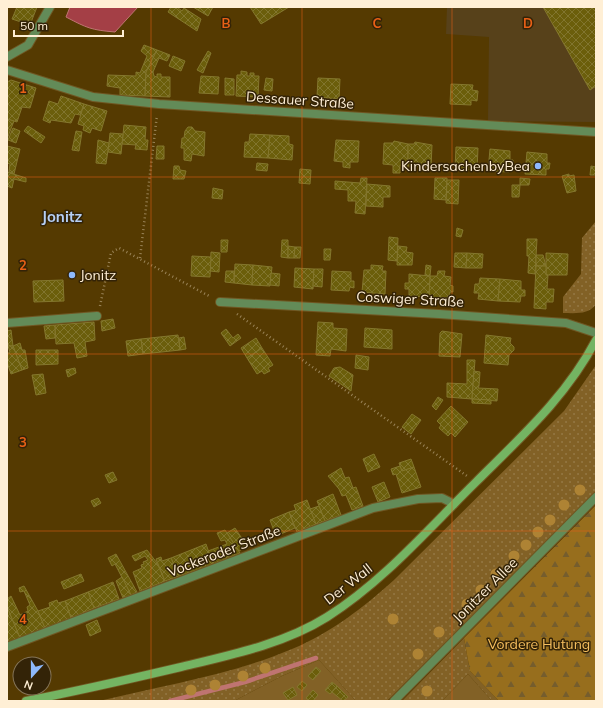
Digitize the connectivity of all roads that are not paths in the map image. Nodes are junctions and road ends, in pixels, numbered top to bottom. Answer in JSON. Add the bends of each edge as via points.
{"nodes":[{"id":1,"x":50,"y":7,"type":"edge"},
{"id":2,"x":7,"y":57,"type":"edge"},
{"id":3,"x":7,"y":70,"type":"edge"},
{"id":4,"x":596,"y":132,"type":"edge"},
{"id":5,"x":220,"y":302,"type":"road end"},
{"id":6,"x":97,"y":316,"type":"road end"},
{"id":7,"x":7,"y":323,"type":"edge"},
{"id":8,"x":596,"y":333,"type":"edge"},
{"id":9,"x":596,"y":340,"type":"edge"},
{"id":10,"x":596,"y":497,"type":"edge"},
{"id":11,"x":454,"y":504,"type":"junction"},
{"id":12,"x":7,"y":647,"type":"edge"},
{"id":13,"x":26,"y":701,"type":"edge"},
{"id":14,"x":394,"y":701,"type":"edge"}],
"edges":[{"from":1,"to":2,"type":"street","via":[[28,45]]},
{"from":3,"to":4,"type":"street","name":"Dessauer Straße","via":[[93,97],[159,104]]},
{"from":5,"to":8,"type":"street","name":"Coswiger Straße","via":[[566,323]]},
{"from":6,"to":7,"type":"street"},
{"from":9,"to":11,"type":"main road","name":"Der Wall","via":[[555,402]]},
{"from":10,"to":14,"type":"street","name":"Jonitzer Allee"},
{"from":11,"to":12,"type":"street","name":"Vockeroder Straße","via":[[446,498],[418,499],[373,508]]},
{"from":11,"to":13,"type":"main road","name":"Der Wall","via":[[376,580],[327,617],[285,638],[215,659]]}]}
